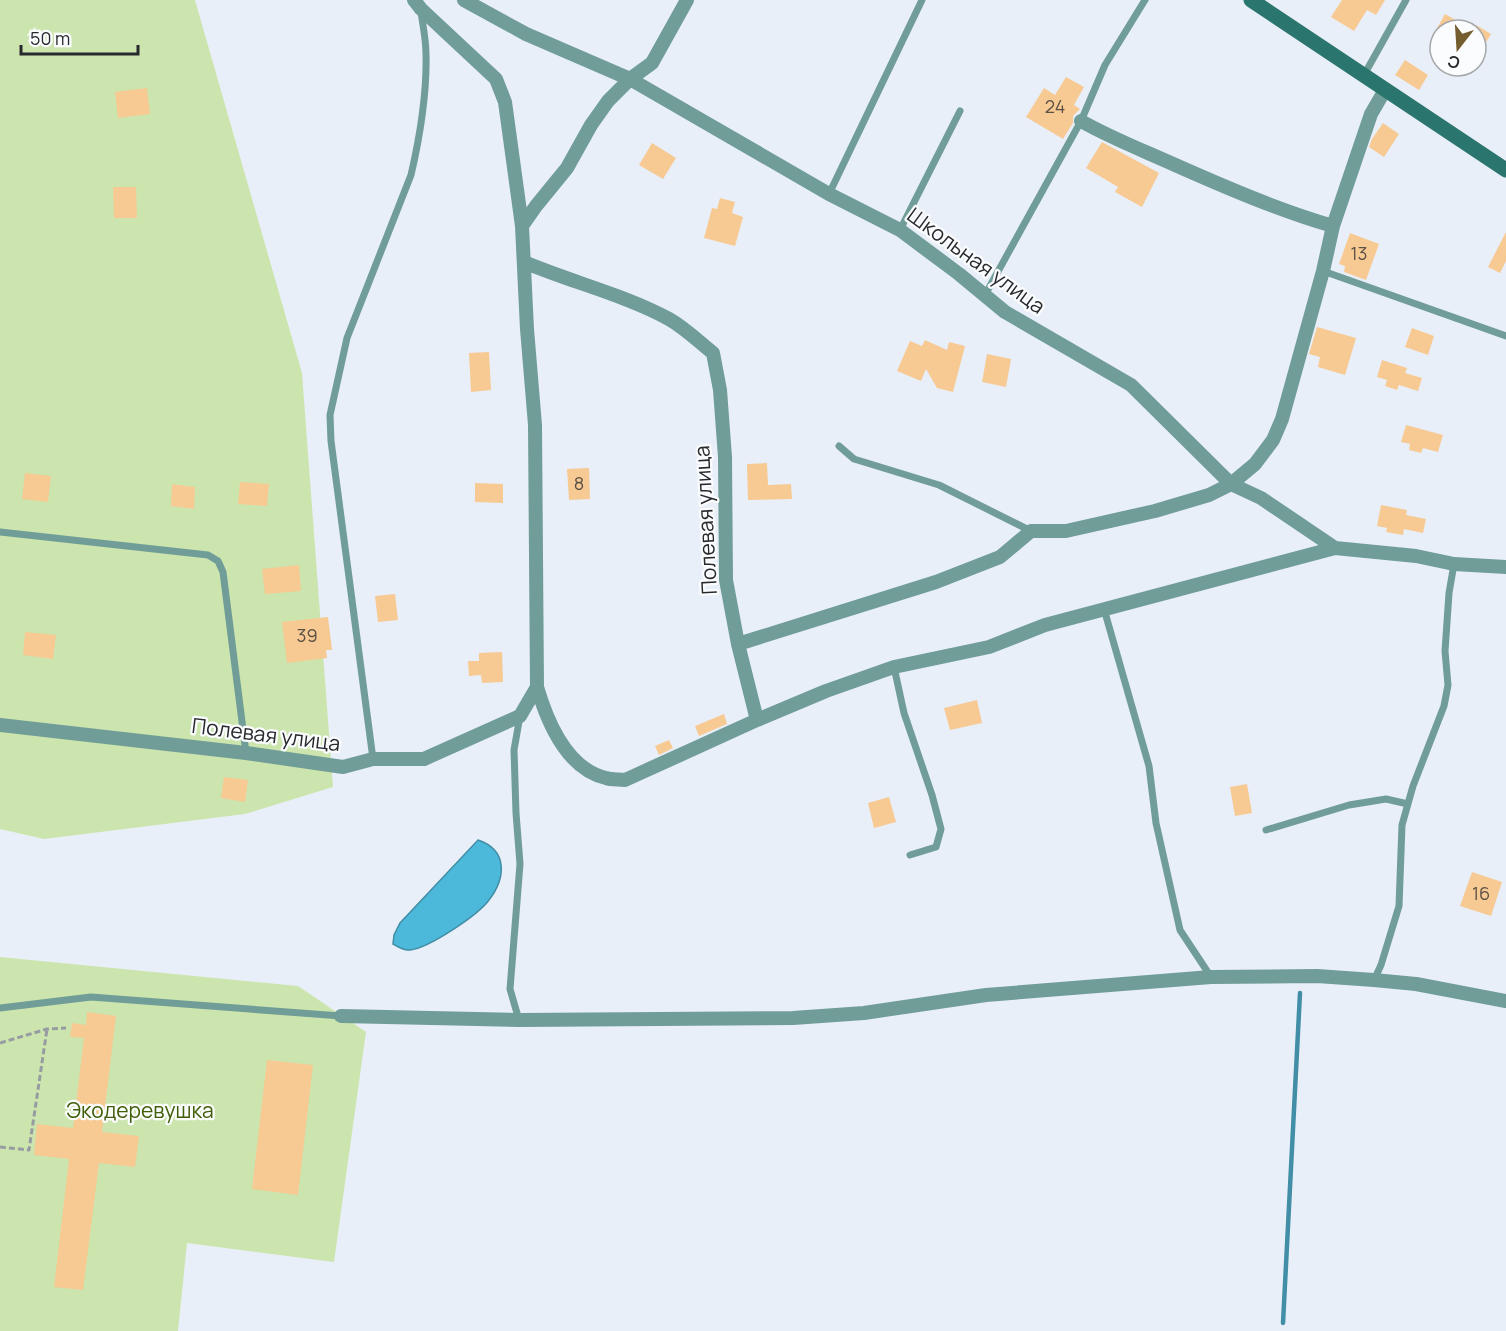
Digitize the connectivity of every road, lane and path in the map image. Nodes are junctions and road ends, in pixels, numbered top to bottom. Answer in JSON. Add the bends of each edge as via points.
{"nodes":[{"id":1,"x":464,"y":0,"type":"edge"},
{"id":2,"x":687,"y":0,"type":"edge"},
{"id":3,"x":922,"y":0,"type":"edge"},
{"id":4,"x":1146,"y":0,"type":"edge"},
{"id":5,"x":1407,"y":0,"type":"edge"},
{"id":6,"x":1258,"y":2,"type":"edge"},
{"id":7,"x":418,"y":5,"type":"edge"},
{"id":8,"x":1364,"y":75,"type":"junction"},
{"id":9,"x":630,"y":79,"type":"junction"},
{"id":10,"x":1385,"y":90,"type":"junction"},
{"id":11,"x":960,"y":111,"type":"dead end"},
{"id":12,"x":1081,"y":121,"type":"junction"},
{"id":13,"x":1506,"y":171,"type":"edge"},
{"id":14,"x":830,"y":194,"type":"junction"},
{"id":15,"x":522,"y":226,"type":"junction"},
{"id":16,"x":1333,"y":226,"type":"junction"},
{"id":17,"x":900,"y":230,"type":"junction"},
{"id":18,"x":524,"y":262,"type":"junction"},
{"id":19,"x":1323,"y":271,"type":"junction"},
{"id":20,"x":984,"y":296,"type":"junction"},
{"id":21,"x":1506,"y":336,"type":"edge"},
{"id":22,"x":839,"y":446,"type":"dead end"},
{"id":23,"x":1232,"y":484,"type":"junction"},
{"id":24,"x":1031,"y":531,"type":"junction"},
{"id":25,"x":0,"y":532,"type":"edge"},
{"id":26,"x":1335,"y":548,"type":"junction"},
{"id":27,"x":1454,"y":564,"type":"junction"},
{"id":28,"x":1506,"y":567,"type":"edge"},
{"id":29,"x":1104,"y":609,"type":"junction"},
{"id":30,"x":738,"y":644,"type":"junction"},
{"id":31,"x":894,"y":667,"type":"junction"},
{"id":32,"x":537,"y":687,"type":"junction"},
{"id":33,"x":520,"y":716,"type":"junction"},
{"id":34,"x":757,"y":720,"type":"junction"},
{"id":35,"x":0,"y":725,"type":"edge"},
{"id":36,"x":246,"y":753,"type":"junction"},
{"id":37,"x":373,"y":759,"type":"junction"},
{"id":38,"x":1408,"y":804,"type":"junction"},
{"id":39,"x":1266,"y":830,"type":"dead end"},
{"id":40,"x":910,"y":855,"type":"dead end"},
{"id":41,"x":1211,"y":977,"type":"junction"},
{"id":42,"x":1374,"y":980,"type":"junction"},
{"id":43,"x":1506,"y":1001,"type":"edge"},
{"id":44,"x":0,"y":1008,"type":"edge"},
{"id":45,"x":341,"y":1016,"type":"joint"},
{"id":46,"x":519,"y":1020,"type":"junction"},
{"id":47,"x":66,"y":1028,"type":"dead end"},
{"id":48,"x":47,"y":1029,"type":"junction"},
{"id":49,"x":0,"y":1043,"type":"edge"},
{"id":50,"x":0,"y":1147,"type":"edge"}],
"edges":[{"from":1,"to":9,"type":"street","name":"Школьная улица","via":[[526,34]]},
{"from":2,"to":9,"type":"street","via":[[652,63]]},
{"from":3,"to":14,"type":"lane"},
{"from":4,"to":12,"type":"lane","via":[[1105,65]]},
{"from":5,"to":8,"type":"lane"},
{"from":6,"to":8,"type":"street"},
{"from":7,"to":15,"type":"street","via":[[496,80],[504,102]]},
{"from":7,"to":37,"type":"lane","via":[[426,52],[416,153],[411,175],[347,338],[330,415]]},
{"from":8,"to":10,"type":"street"},
{"from":9,"to":14,"type":"street","name":"Школьная улица"},
{"from":9,"to":15,"type":"street","via":[[608,101],[567,168]]},
{"from":10,"to":13,"type":"street"},
{"from":10,"to":16,"type":"street","via":[[1371,114]]},
{"from":11,"to":17,"type":"lane"},
{"from":12,"to":16,"type":"street","via":[[1110,138],[1230,189]]},
{"from":12,"to":20,"type":"lane"},
{"from":14,"to":17,"type":"street","name":"Школьная улица"},
{"from":15,"to":18,"type":"street"},
{"from":16,"to":19,"type":"street"},
{"from":17,"to":20,"type":"street","name":"Школьная улица"},
{"from":18,"to":30,"type":"street","name":"Полевая улица","via":[[671,320],[713,353],[725,457],[726,580]]},
{"from":18,"to":32,"type":"street","via":[[536,425]]},
{"from":19,"to":21,"type":"lane"},
{"from":19,"to":23,"type":"street","via":[[1282,419],[1256,464]]},
{"from":20,"to":23,"type":"street","name":"Школьная улица","via":[[1131,385]]},
{"from":22,"to":24,"type":"lane","via":[[854,459],[939,485]]},
{"from":23,"to":24,"type":"street","via":[[1155,511],[1066,531]]},
{"from":23,"to":26,"type":"street","name":"Школьная улица","via":[[1261,498]]},
{"from":24,"to":30,"type":"street","via":[[1000,557],[947,578]]},
{"from":25,"to":36,"type":"lane","via":[[208,555],[218,561],[223,572]]},
{"from":26,"to":27,"type":"street"},
{"from":26,"to":29,"type":"street"},
{"from":27,"to":28,"type":"street"},
{"from":27,"to":38,"type":"lane","via":[[1448,605],[1448,685],[1444,706]]},
{"from":29,"to":31,"type":"street","via":[[1045,625],[989,647]]},
{"from":29,"to":41,"type":"lane","via":[[1149,766],[1156,823],[1180,930]]},
{"from":30,"to":34,"type":"street","name":"Полевая улица"},
{"from":31,"to":34,"type":"street"},
{"from":31,"to":40,"type":"lane","via":[[941,829],[936,847]]},
{"from":32,"to":33,"type":"street"},
{"from":32,"to":34,"type":"street","via":[[544,712],[562,746],[584,767],[605,778],[625,780]]},
{"from":33,"to":37,"type":"street","name":"Полевая улица","via":[[424,759]]},
{"from":33,"to":46,"type":"lane","via":[[514,750],[520,864],[510,988]]},
{"from":35,"to":36,"type":"street","name":"Полевая улица"},
{"from":36,"to":37,"type":"street","name":"Полевая улица","via":[[343,767]]},
{"from":38,"to":39,"type":"lane","via":[[1386,799],[1349,805]]},
{"from":38,"to":42,"type":"lane","via":[[1402,825],[1398,906]]},
{"from":41,"to":42,"type":"street"},
{"from":41,"to":46,"type":"street","via":[[986,995],[864,1013],[793,1018]]},
{"from":42,"to":43,"type":"street"},
{"from":44,"to":45,"type":"lane","via":[[91,997]]},
{"from":45,"to":46,"type":"street"},
{"from":47,"to":48,"type":"path"},
{"from":48,"to":49,"type":"path"},
{"from":48,"to":50,"type":"path","via":[[29,1150]]}]}
